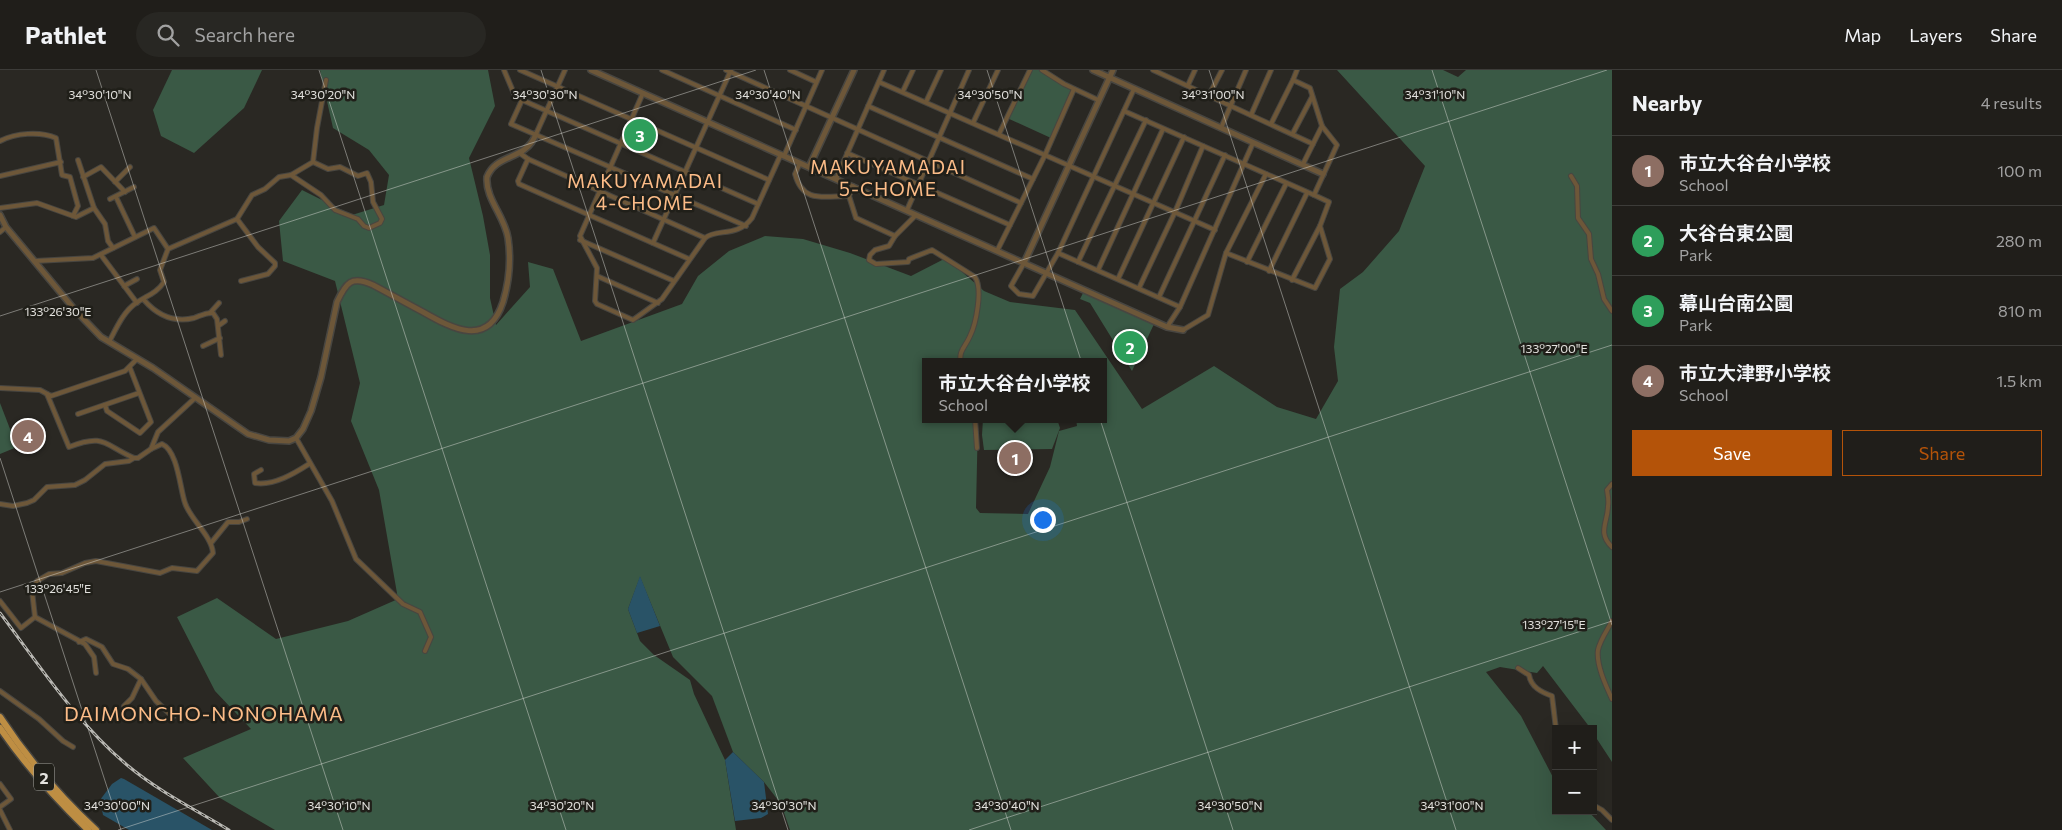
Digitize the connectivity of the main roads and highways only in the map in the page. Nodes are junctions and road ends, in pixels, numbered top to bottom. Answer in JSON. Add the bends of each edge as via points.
{"nodes":[{"id":1,"x":0,"y":717,"type":"edge"},
{"id":2,"x":0,"y":728,"type":"edge"},
{"id":3,"x":88,"y":830,"type":"edge"},
{"id":4,"x":96,"y":830,"type":"edge"}],
"edges":[{"from":1,"to":4,"type":"highway","number":"2","via":[[37,769]]},
{"from":2,"to":3,"type":"highway","number":"2","via":[[33,773]]}]}
